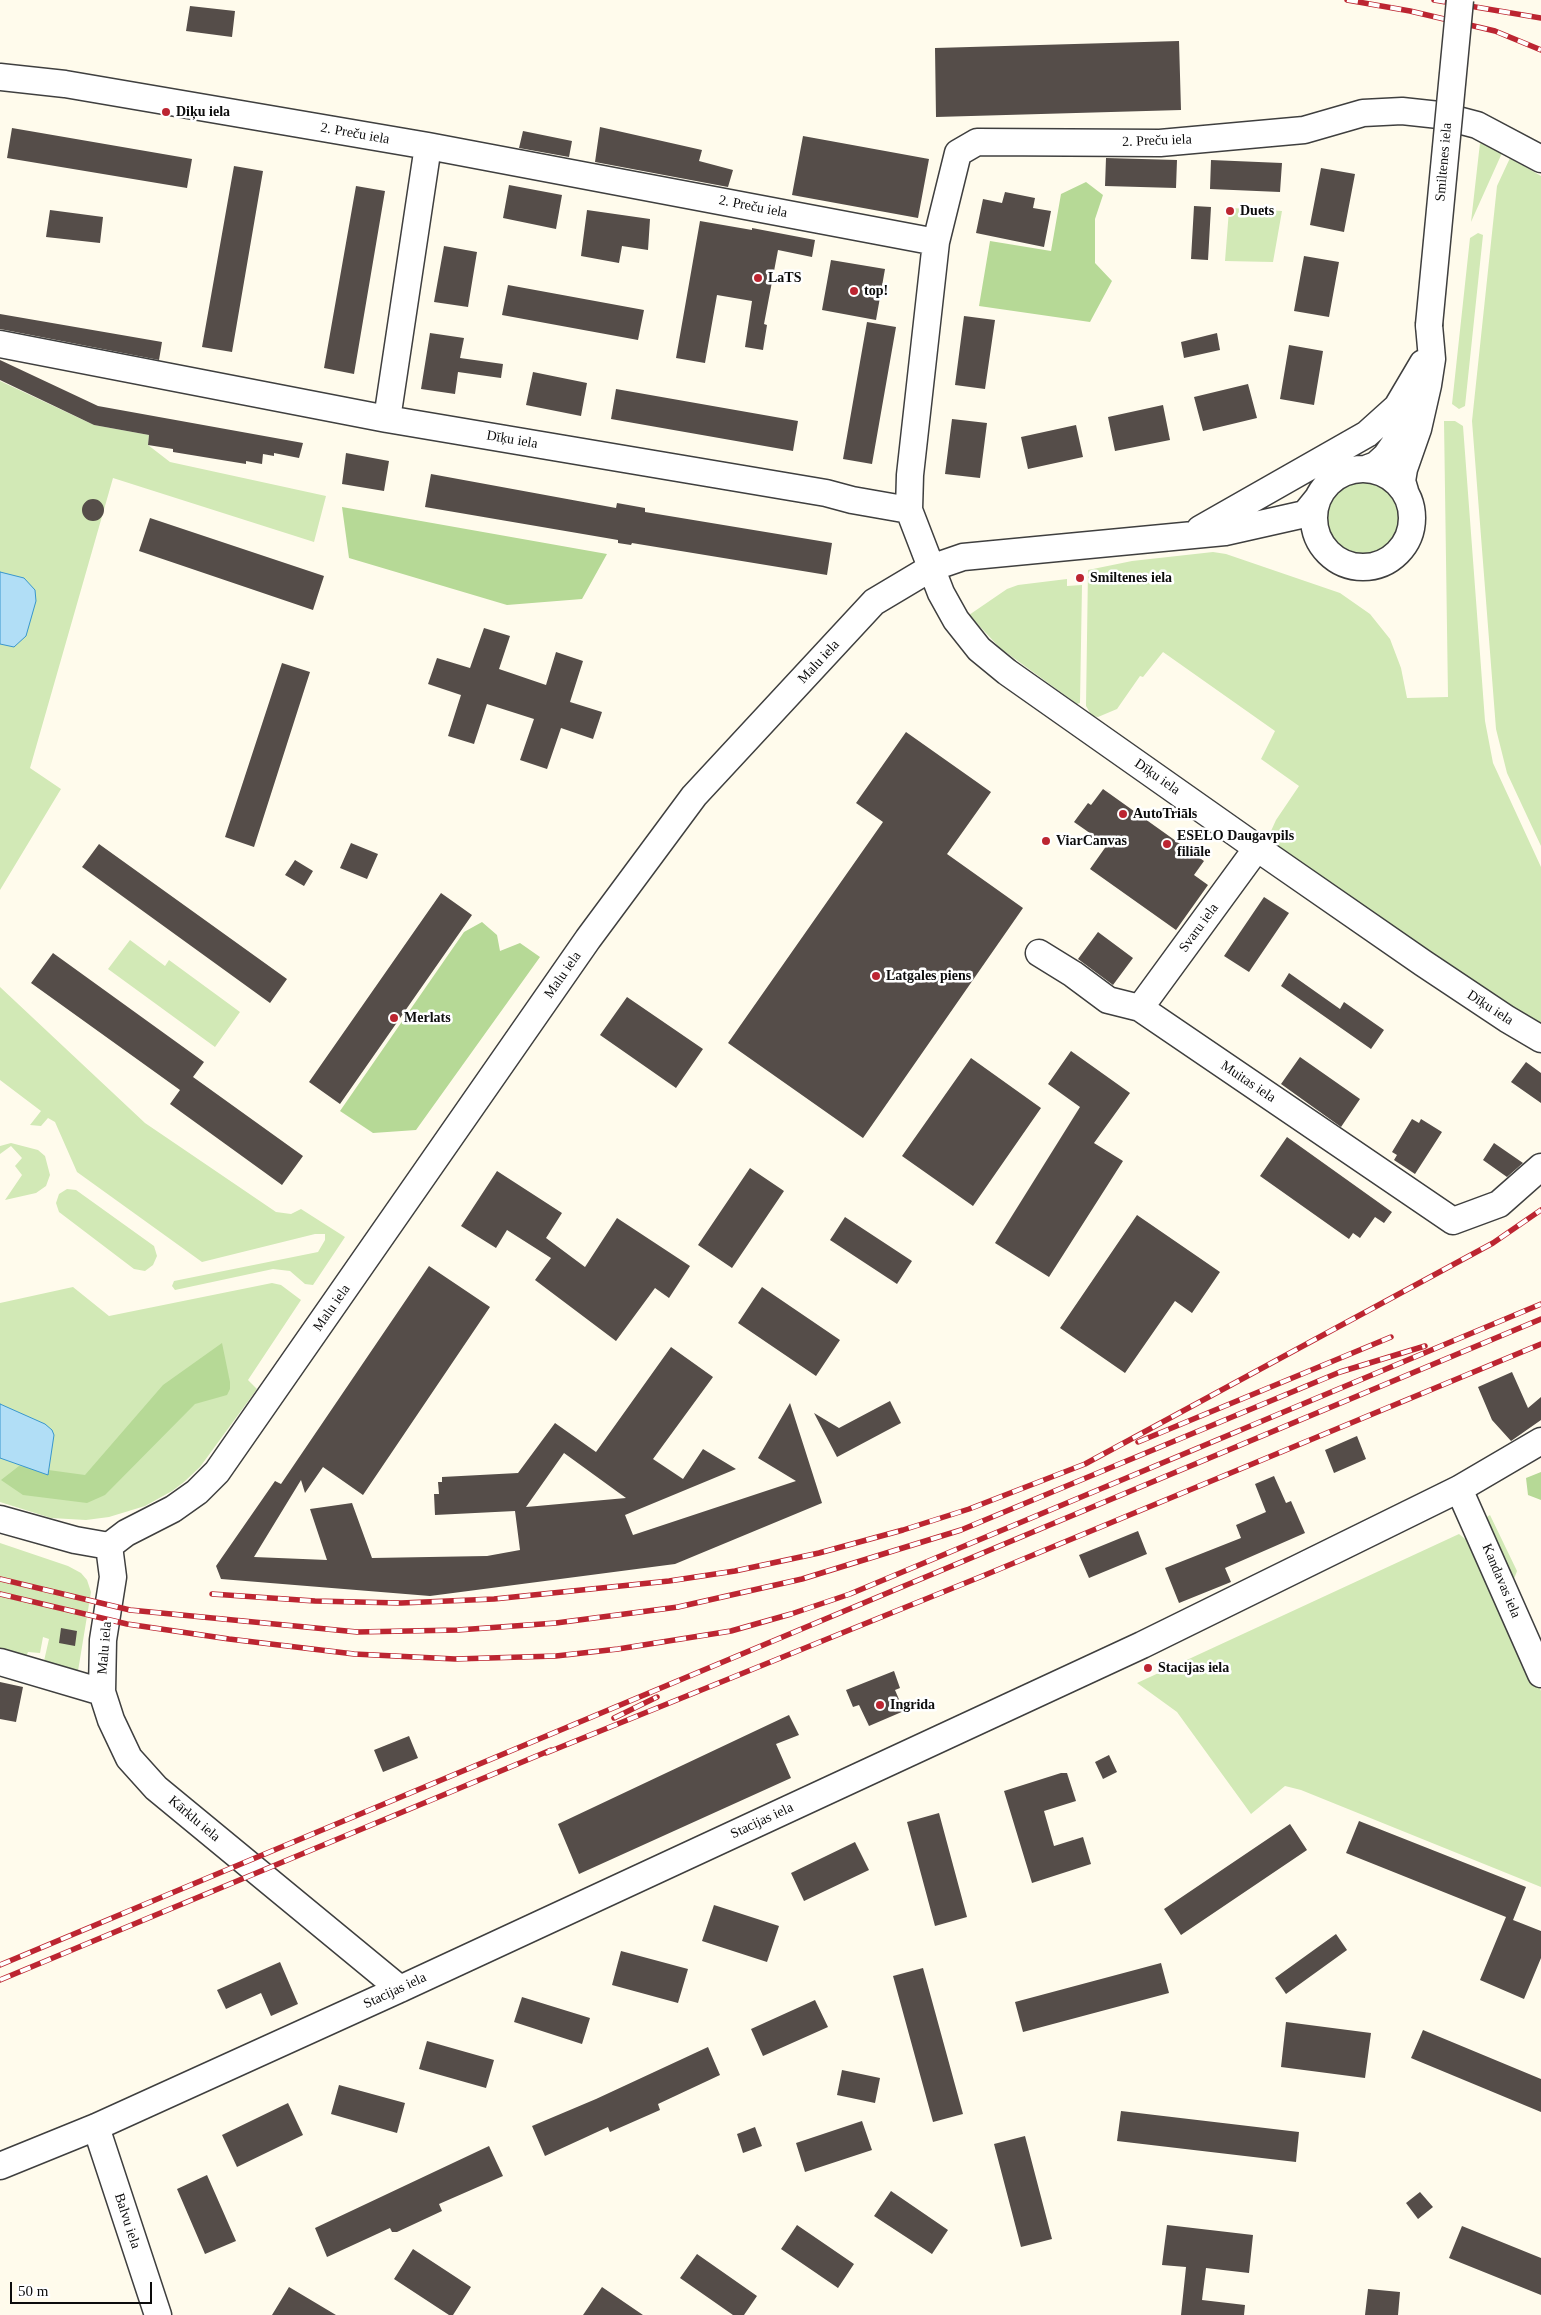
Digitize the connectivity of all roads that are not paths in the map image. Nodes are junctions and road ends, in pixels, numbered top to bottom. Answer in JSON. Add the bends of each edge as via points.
{"nodes":[{"id":1,"x":1460,"y":0,"type":"edge"},
{"id":2,"x":0,"y":78,"type":"edge"},
{"id":3,"x":428,"y":146,"type":"junction"},
{"id":4,"x":1541,"y":159,"type":"edge"},
{"id":5,"x":936,"y":242,"type":"junction"},
{"id":6,"x":1429,"y":325,"type":"junction"},
{"id":7,"x":0,"y":344,"type":"edge"},
{"id":8,"x":1423,"y":362,"type":"junction"},
{"id":9,"x":387,"y":419,"type":"junction"},
{"id":10,"x":1368,"y":468,"type":"junction"},
{"id":11,"x":1405,"y":491,"type":"junction"},
{"id":12,"x":1318,"y":498,"type":"junction"},
{"id":13,"x":909,"y":510,"type":"junction"},
{"id":14,"x":1225,"y":532,"type":"junction"},
{"id":15,"x":1191,"y":534,"type":"junction"},
{"id":16,"x":1320,"y":543,"type":"junction"},
{"id":17,"x":931,"y":568,"type":"junction"},
{"id":18,"x":1257,"y":848,"type":"junction"},
{"id":19,"x":1039,"y":953,"type":"dead end"},
{"id":20,"x":1140,"y":1008,"type":"junction"},
{"id":21,"x":1541,"y":1039,"type":"edge"},
{"id":22,"x":1541,"y":1167,"type":"edge"},
{"id":23,"x":1541,"y":1441,"type":"edge"},
{"id":24,"x":1460,"y":1489,"type":"junction"},
{"id":25,"x":0,"y":1519,"type":"edge"},
{"id":26,"x":109,"y":1546,"type":"junction"},
{"id":27,"x":0,"y":1662,"type":"edge"},
{"id":28,"x":1541,"y":1674,"type":"edge"},
{"id":29,"x":102,"y":1692,"type":"junction"},
{"id":30,"x":400,"y":1989,"type":"junction"},
{"id":31,"x":96,"y":2127,"type":"junction"},
{"id":32,"x":0,"y":2166,"type":"edge"},
{"id":33,"x":158,"y":2315,"type":"edge"}],
"edges":[{"from":1,"to":6,"type":"street","name":"Smiltenes iela","bridge":true},
{"from":2,"to":3,"type":"street","name":"2. Preču iela","via":[[66,84]]},
{"from":3,"to":5,"type":"street","name":"2. Preču iela"},
{"from":3,"to":9,"type":"street"},
{"from":4,"to":5,"type":"street","name":"2. Preču iela","via":[[1477,125],[1439,115],[1402,111],[1363,113],[1304,130],[1160,143],[977,142],[958,153]]},
{"from":5,"to":13,"type":"street","via":[[910,475]]},
{"from":6,"to":8,"type":"street","name":"Smiltenes iela"},
{"from":6,"to":11,"type":"street","name":"Smiltenes iela","via":[[1430,368],[1424,409],[1404,469],[1402,481]]},
{"from":7,"to":9,"type":"street","name":"Dīķu iela"},
{"from":8,"to":10,"type":"street","name":"Smiltenes iela","via":[[1408,416],[1395,443],[1386,456]]},
{"from":8,"to":15,"type":"street","name":"Smiltenes iela","via":[[1397,407],[1367,434]]},
{"from":9,"to":13,"type":"street","name":"Dīķu iela","via":[[826,492]]},
{"from":10,"to":11,"type":"street","via":[[1395,480]]},
{"from":10,"to":12,"type":"street","name":"Smiltenes iela","via":[[1355,469],[1333,478]]},
{"from":11,"to":16,"type":"street","name":"Smiltenes iela","via":[[1412,517],[1411,530],[1398,553],[1388,560],[1363,567],[1351,566],[1334,557]]},
{"from":12,"to":14,"type":"street","name":"Smiltenes iela","via":[[1305,514]]},
{"from":12,"to":16,"type":"street","name":"Smiltenes iela","via":[[1313,521]]},
{"from":13,"to":17,"type":"street"},
{"from":14,"to":15,"type":"street","name":"Smiltenes iela"},
{"from":14,"to":16,"type":"street","name":"Smiltenes iela","via":[[1306,536]]},
{"from":15,"to":17,"type":"street","name":"Smiltenes iela","via":[[963,557]]},
{"from":17,"to":18,"type":"street","name":"Dīķu iela","via":[[956,620],[979,649]]},
{"from":17,"to":26,"type":"street","name":"Malu iela","via":[[874,602],[694,796],[588,939],[217,1472],[173,1509],[126,1533]]},
{"from":18,"to":20,"type":"street","name":"Svaru iela"},
{"from":18,"to":21,"type":"street","name":"Dīķu iela"},
{"from":19,"to":20,"type":"street","name":"Muitas iela","via":[[1108,1000]]},
{"from":20,"to":22,"type":"street","name":"Muitas iela","via":[[1453,1221],[1499,1204]]},
{"from":23,"to":24,"type":"street","name":"Stacijas iela"},
{"from":24,"to":28,"type":"street","name":"Kandavas iela"},
{"from":24,"to":30,"type":"street","name":"Stacijas iela","via":[[1142,1645]]},
{"from":25,"to":26,"type":"street"},
{"from":26,"to":29,"type":"street","name":"Malu iela","via":[[113,1577],[102,1640]]},
{"from":27,"to":29,"type":"street"},
{"from":29,"to":30,"type":"street","name":"Kārklu iela","via":[[111,1720],[130,1758],[156,1788]]},
{"from":30,"to":31,"type":"street","name":"Stacijas iela"},
{"from":31,"to":32,"type":"street","name":"Stacijas iela"},
{"from":31,"to":33,"type":"street","name":"Balvu iela"}]}
